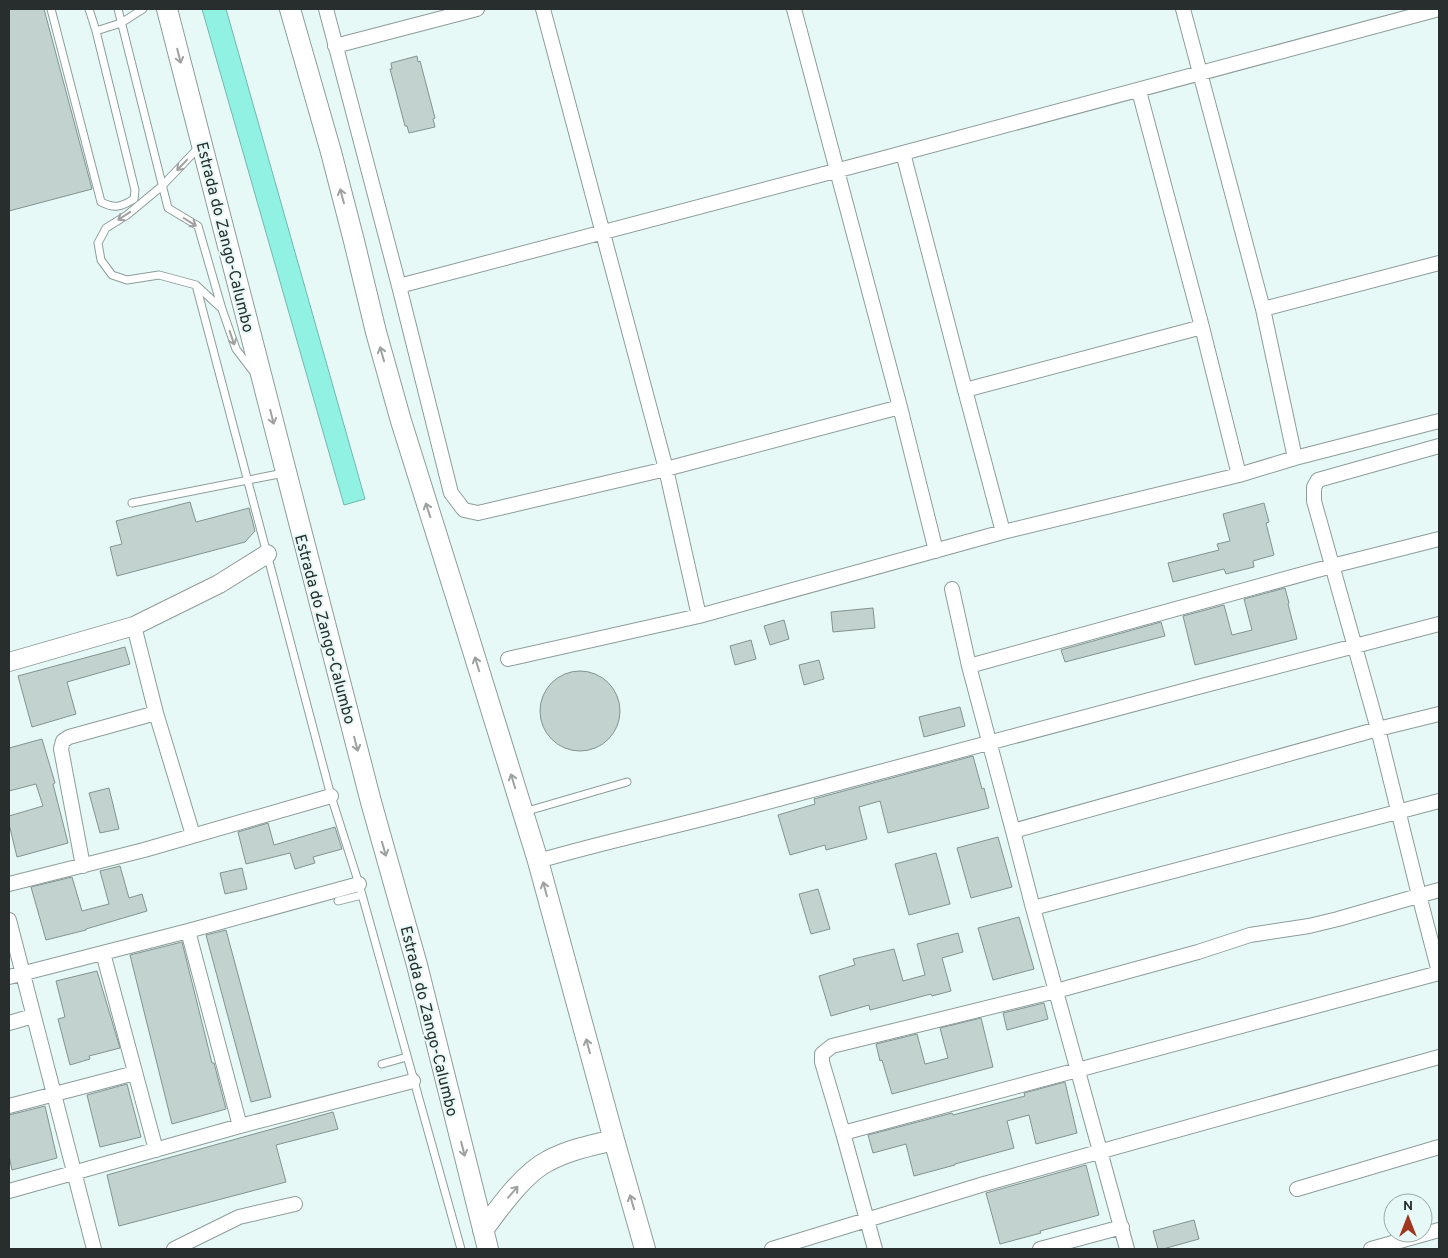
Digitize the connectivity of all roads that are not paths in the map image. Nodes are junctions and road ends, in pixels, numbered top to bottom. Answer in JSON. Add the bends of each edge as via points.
{"nodes":[{"id":1,"x":51,"y":9,"type":"edge"},
{"id":2,"x":90,"y":9,"type":"edge"},
{"id":3,"x":118,"y":9,"type":"edge"},
{"id":4,"x":142,"y":9,"type":"edge"},
{"id":5,"x":167,"y":9,"type":"edge"},
{"id":6,"x":290,"y":9,"type":"edge"},
{"id":7,"x":326,"y":9,"type":"edge"},
{"id":8,"x":477,"y":9,"type":"edge"},
{"id":9,"x":543,"y":9,"type":"edge"},
{"id":10,"x":794,"y":9,"type":"edge"},
{"id":11,"x":1183,"y":9,"type":"edge"},
{"id":12,"x":1439,"y":9,"type":"edge"},
{"id":13,"x":121,"y":22,"type":"junction"},
{"id":14,"x":96,"y":31,"type":"junction"},
{"id":15,"x":335,"y":46,"type":"junction"},
{"id":16,"x":1200,"y":73,"type":"junction"},
{"id":17,"x":1139,"y":91,"type":"junction"},
{"id":18,"x":202,"y":144,"type":"junction"},
{"id":19,"x":903,"y":153,"type":"junction"},
{"id":20,"x":837,"y":170,"type":"junction"},
{"id":21,"x":162,"y":186,"type":"junction"},
{"id":22,"x":603,"y":233,"type":"junction"},
{"id":23,"x":1439,"y":263,"type":"edge"},
{"id":24,"x":196,"y":285,"type":"junction"},
{"id":25,"x":399,"y":286,"type":"junction"},
{"id":26,"x":222,"y":309,"type":"junction"},
{"id":27,"x":1263,"y":309,"type":"junction"},
{"id":28,"x":1202,"y":327,"type":"junction"},
{"id":29,"x":263,"y":384,"type":"junction"},
{"id":30,"x":965,"y":390,"type":"junction"},
{"id":31,"x":900,"y":407,"type":"junction"},
{"id":32,"x":1439,"y":422,"type":"edge"},
{"id":33,"x":1439,"y":446,"type":"edge"},
{"id":34,"x":1295,"y":458,"type":"junction"},
{"id":35,"x":666,"y":469,"type":"junction"},
{"id":36,"x":286,"y":472,"type":"junction"},
{"id":37,"x":1238,"y":475,"type":"junction"},
{"id":38,"x":247,"y":480,"type":"junction"},
{"id":39,"x":132,"y":502,"type":"dead end"},
{"id":40,"x":1003,"y":532,"type":"junction"},
{"id":41,"x":1439,"y":540,"type":"edge"},
{"id":42,"x":936,"y":551,"type":"junction"},
{"id":43,"x":267,"y":554,"type":"junction"},
{"id":44,"x":1332,"y":566,"type":"junction"},
{"id":45,"x":952,"y":589,"type":"dead end"},
{"id":46,"x":698,"y":616,"type":"junction"},
{"id":47,"x":1439,"y":624,"type":"edge"},
{"id":48,"x":134,"y":626,"type":"junction"},
{"id":49,"x":1356,"y":646,"type":"junction"},
{"id":50,"x":508,"y":658,"type":"dead end"},
{"id":51,"x":9,"y":662,"type":"edge"},
{"id":52,"x":969,"y":666,"type":"junction"},
{"id":53,"x":156,"y":713,"type":"junction"},
{"id":54,"x":1439,"y":714,"type":"edge"},
{"id":55,"x":1378,"y":728,"type":"junction"},
{"id":56,"x":989,"y":742,"type":"junction"},
{"id":57,"x":627,"y":782,"type":"dead end"},
{"id":58,"x":331,"y":796,"type":"junction"},
{"id":59,"x":1439,"y":801,"type":"edge"},
{"id":60,"x":522,"y":812,"type":"junction"},
{"id":61,"x":1399,"y":812,"type":"junction"},
{"id":62,"x":1013,"y":831,"type":"junction"},
{"id":63,"x":192,"y":835,"type":"junction"},
{"id":64,"x":538,"y":861,"type":"junction"},
{"id":65,"x":83,"y":866,"type":"junction"},
{"id":66,"x":9,"y":884,"type":"edge"},
{"id":67,"x":360,"y":889,"type":"junction"},
{"id":68,"x":1439,"y":890,"type":"edge"},
{"id":69,"x":1419,"y":896,"type":"junction"},
{"id":70,"x":338,"y":901,"type":"dead end"},
{"id":71,"x":1032,"y":908,"type":"junction"},
{"id":72,"x":9,"y":920,"type":"edge"},
{"id":73,"x":188,"y":931,"type":"junction"},
{"id":74,"x":103,"y":953,"type":"junction"},
{"id":75,"x":1439,"y":972,"type":"edge"},
{"id":76,"x":23,"y":973,"type":"junction"},
{"id":77,"x":9,"y":977,"type":"edge"},
{"id":78,"x":1056,"y":991,"type":"junction"},
{"id":79,"x":34,"y":1016,"type":"junction"},
{"id":80,"x":9,"y":1023,"type":"edge"},
{"id":81,"x":407,"y":1057,"type":"junction"},
{"id":82,"x":1439,"y":1057,"type":"edge"},
{"id":83,"x":382,"y":1064,"type":"dead end"},
{"id":84,"x":1077,"y":1071,"type":"junction"},
{"id":85,"x":135,"y":1073,"type":"junction"},
{"id":86,"x":413,"y":1081,"type":"junction"},
{"id":87,"x":53,"y":1093,"type":"junction"},
{"id":88,"x":9,"y":1106,"type":"edge"},
{"id":89,"x":240,"y":1126,"type":"junction"},
{"id":90,"x":843,"y":1133,"type":"junction"},
{"id":91,"x":614,"y":1140,"type":"junction"},
{"id":92,"x":1439,"y":1147,"type":"edge"},
{"id":93,"x":156,"y":1150,"type":"junction"},
{"id":94,"x":1101,"y":1152,"type":"junction"},
{"id":95,"x":74,"y":1173,"type":"junction"},
{"id":96,"x":1297,"y":1189,"type":"dead end"},
{"id":97,"x":9,"y":1191,"type":"edge"},
{"id":98,"x":295,"y":1204,"type":"dead end"},
{"id":99,"x":868,"y":1220,"type":"junction"},
{"id":100,"x":1122,"y":1227,"type":"junction"},
{"id":101,"x":1439,"y":1230,"type":"edge"},
{"id":102,"x":486,"y":1240,"type":"edge"},
{"id":103,"x":94,"y":1249,"type":"edge"},
{"id":104,"x":174,"y":1249,"type":"edge"},
{"id":105,"x":461,"y":1249,"type":"edge"},
{"id":106,"x":645,"y":1249,"type":"edge"},
{"id":107,"x":772,"y":1249,"type":"edge"},
{"id":108,"x":875,"y":1249,"type":"edge"},
{"id":109,"x":1040,"y":1249,"type":"edge"},
{"id":110,"x":1127,"y":1249,"type":"edge"},
{"id":111,"x":1372,"y":1249,"type":"edge"}],
"edges":[{"from":1,"to":14,"type":"lane","via":[[102,202],[112,207],[125,205],[134,199],[135,190]]},
{"from":2,"to":14,"type":"lane"},
{"from":3,"to":13,"type":"lane"},
{"from":4,"to":13,"type":"lane"},
{"from":5,"to":18,"type":"main road","name":"Estrada do Zango-Calumbo","one_way":true},
{"from":60,"to":6,"type":"main road","one_way":true,"via":[[401,421]]},
{"from":7,"to":15,"type":"street"},
{"from":8,"to":15,"type":"street"},
{"from":9,"to":22,"type":"street"},
{"from":10,"to":20,"type":"street"},
{"from":11,"to":16,"type":"street"},
{"from":12,"to":16,"type":"street"},
{"from":13,"to":14,"type":"lane"},
{"from":13,"to":21,"type":"lane"},
{"from":15,"to":25,"type":"street"},
{"from":16,"to":17,"type":"street"},
{"from":16,"to":27,"type":"street"},
{"from":17,"to":19,"type":"street"},
{"from":17,"to":28,"type":"street"},
{"from":18,"to":21,"type":"lane","one_way":true},
{"from":18,"to":29,"type":"main road","name":"Estrada do Zango-Calumbo"},
{"from":19,"to":20,"type":"street"},
{"from":19,"to":30,"type":"street"},
{"from":20,"to":22,"type":"street"},
{"from":20,"to":31,"type":"street"},
{"from":21,"to":24,"type":"lane","one_way":true,"via":[[106,228],[98,243],[100,260],[112,275],[127,280],[159,275]]},
{"from":21,"to":26,"type":"lane","one_way":true,"via":[[168,208],[198,226]]},
{"from":22,"to":25,"type":"street"},
{"from":22,"to":35,"type":"street"},
{"from":23,"to":27,"type":"street"},
{"from":24,"to":26,"type":"lane"},
{"from":24,"to":38,"type":"lane"},
{"from":25,"to":35,"type":"street","via":[[451,492],[464,510],[478,513]]},
{"from":26,"to":29,"type":"lane","one_way":true,"via":[[236,349]]},
{"from":27,"to":34,"type":"street"},
{"from":28,"to":30,"type":"street"},
{"from":28,"to":37,"type":"street"},
{"from":29,"to":36,"type":"main road","name":"Estrada do Zango-Calumbo","one_way":true},
{"from":30,"to":40,"type":"street"},
{"from":31,"to":35,"type":"street"},
{"from":31,"to":42,"type":"street"},
{"from":32,"to":34,"type":"street"},
{"from":33,"to":44,"type":"street","via":[[1318,480],[1314,487],[1314,501]]},
{"from":34,"to":37,"type":"street"},
{"from":35,"to":46,"type":"street"},
{"from":36,"to":38,"type":"lane"},
{"from":36,"to":102,"type":"main road","name":"Estrada do Zango-Calumbo","one_way":true,"via":[[369,792],[418,965]]},
{"from":37,"to":40,"type":"street"},
{"from":38,"to":39,"type":"lane"},
{"from":38,"to":43,"type":"lane"},
{"from":40,"to":42,"type":"street"},
{"from":41,"to":44,"type":"street"},
{"from":42,"to":46,"type":"street"},
{"from":43,"to":48,"type":"street","via":[[219,584]]},
{"from":43,"to":58,"type":"lane"},
{"from":44,"to":49,"type":"street"},
{"from":44,"to":52,"type":"street"},
{"from":45,"to":52,"type":"street"},
{"from":46,"to":50,"type":"street"},
{"from":47,"to":49,"type":"street"},
{"from":48,"to":51,"type":"street"},
{"from":48,"to":53,"type":"street"},
{"from":49,"to":55,"type":"street"},
{"from":49,"to":56,"type":"street"},
{"from":52,"to":56,"type":"street"},
{"from":53,"to":63,"type":"street"},
{"from":53,"to":65,"type":"street","via":[[63,741],[60,748]]},
{"from":54,"to":55,"type":"street"},
{"from":55,"to":61,"type":"street"},
{"from":55,"to":62,"type":"street"},
{"from":56,"to":62,"type":"street"},
{"from":56,"to":64,"type":"street"},
{"from":57,"to":60,"type":"lane"},
{"from":58,"to":63,"type":"street"},
{"from":58,"to":67,"type":"lane"},
{"from":59,"to":61,"type":"street"},
{"from":60,"to":64,"type":"main road"},
{"from":61,"to":69,"type":"street"},
{"from":61,"to":71,"type":"street"},
{"from":62,"to":71,"type":"street"},
{"from":63,"to":65,"type":"street"},
{"from":91,"to":64,"type":"main road","one_way":true},
{"from":65,"to":66,"type":"street"},
{"from":67,"to":70,"type":"lane"},
{"from":67,"to":73,"type":"street"},
{"from":67,"to":81,"type":"lane"},
{"from":68,"to":69,"type":"street"},
{"from":69,"to":75,"type":"street"},
{"from":69,"to":78,"type":"street","via":[[1338,920],[1250,935]]},
{"from":71,"to":78,"type":"street"},
{"from":72,"to":76,"type":"street"},
{"from":73,"to":74,"type":"street"},
{"from":73,"to":89,"type":"street"},
{"from":74,"to":76,"type":"street"},
{"from":74,"to":85,"type":"street"},
{"from":75,"to":84,"type":"street"},
{"from":76,"to":77,"type":"street"},
{"from":76,"to":79,"type":"street"},
{"from":78,"to":84,"type":"street"},
{"from":78,"to":90,"type":"street","via":[[832,1046],[822,1054],[822,1062]]},
{"from":79,"to":80,"type":"street"},
{"from":79,"to":87,"type":"street"},
{"from":81,"to":83,"type":"lane"},
{"from":81,"to":86,"type":"lane"},
{"from":82,"to":94,"type":"street"},
{"from":84,"to":90,"type":"street"},
{"from":84,"to":94,"type":"street"},
{"from":85,"to":87,"type":"street"},
{"from":85,"to":93,"type":"street"},
{"from":86,"to":89,"type":"street"},
{"from":86,"to":105,"type":"lane"},
{"from":87,"to":88,"type":"street"},
{"from":87,"to":95,"type":"street"},
{"from":89,"to":93,"type":"street"},
{"from":90,"to":99,"type":"street"},
{"from":102,"to":91,"type":"main road","one_way":true,"via":[[518,1186],[547,1161],[583,1147]]},
{"from":106,"to":91,"type":"main road","one_way":true},
{"from":92,"to":96,"type":"street"},
{"from":93,"to":95,"type":"street"},
{"from":94,"to":99,"type":"street"},
{"from":94,"to":100,"type":"street"},
{"from":95,"to":97,"type":"street"},
{"from":95,"to":103,"type":"street"},
{"from":98,"to":104,"type":"street","via":[[238,1217]]},
{"from":99,"to":107,"type":"street"},
{"from":99,"to":108,"type":"street"},
{"from":100,"to":109,"type":"street"},
{"from":100,"to":110,"type":"street"},
{"from":101,"to":111,"type":"street"}]}
